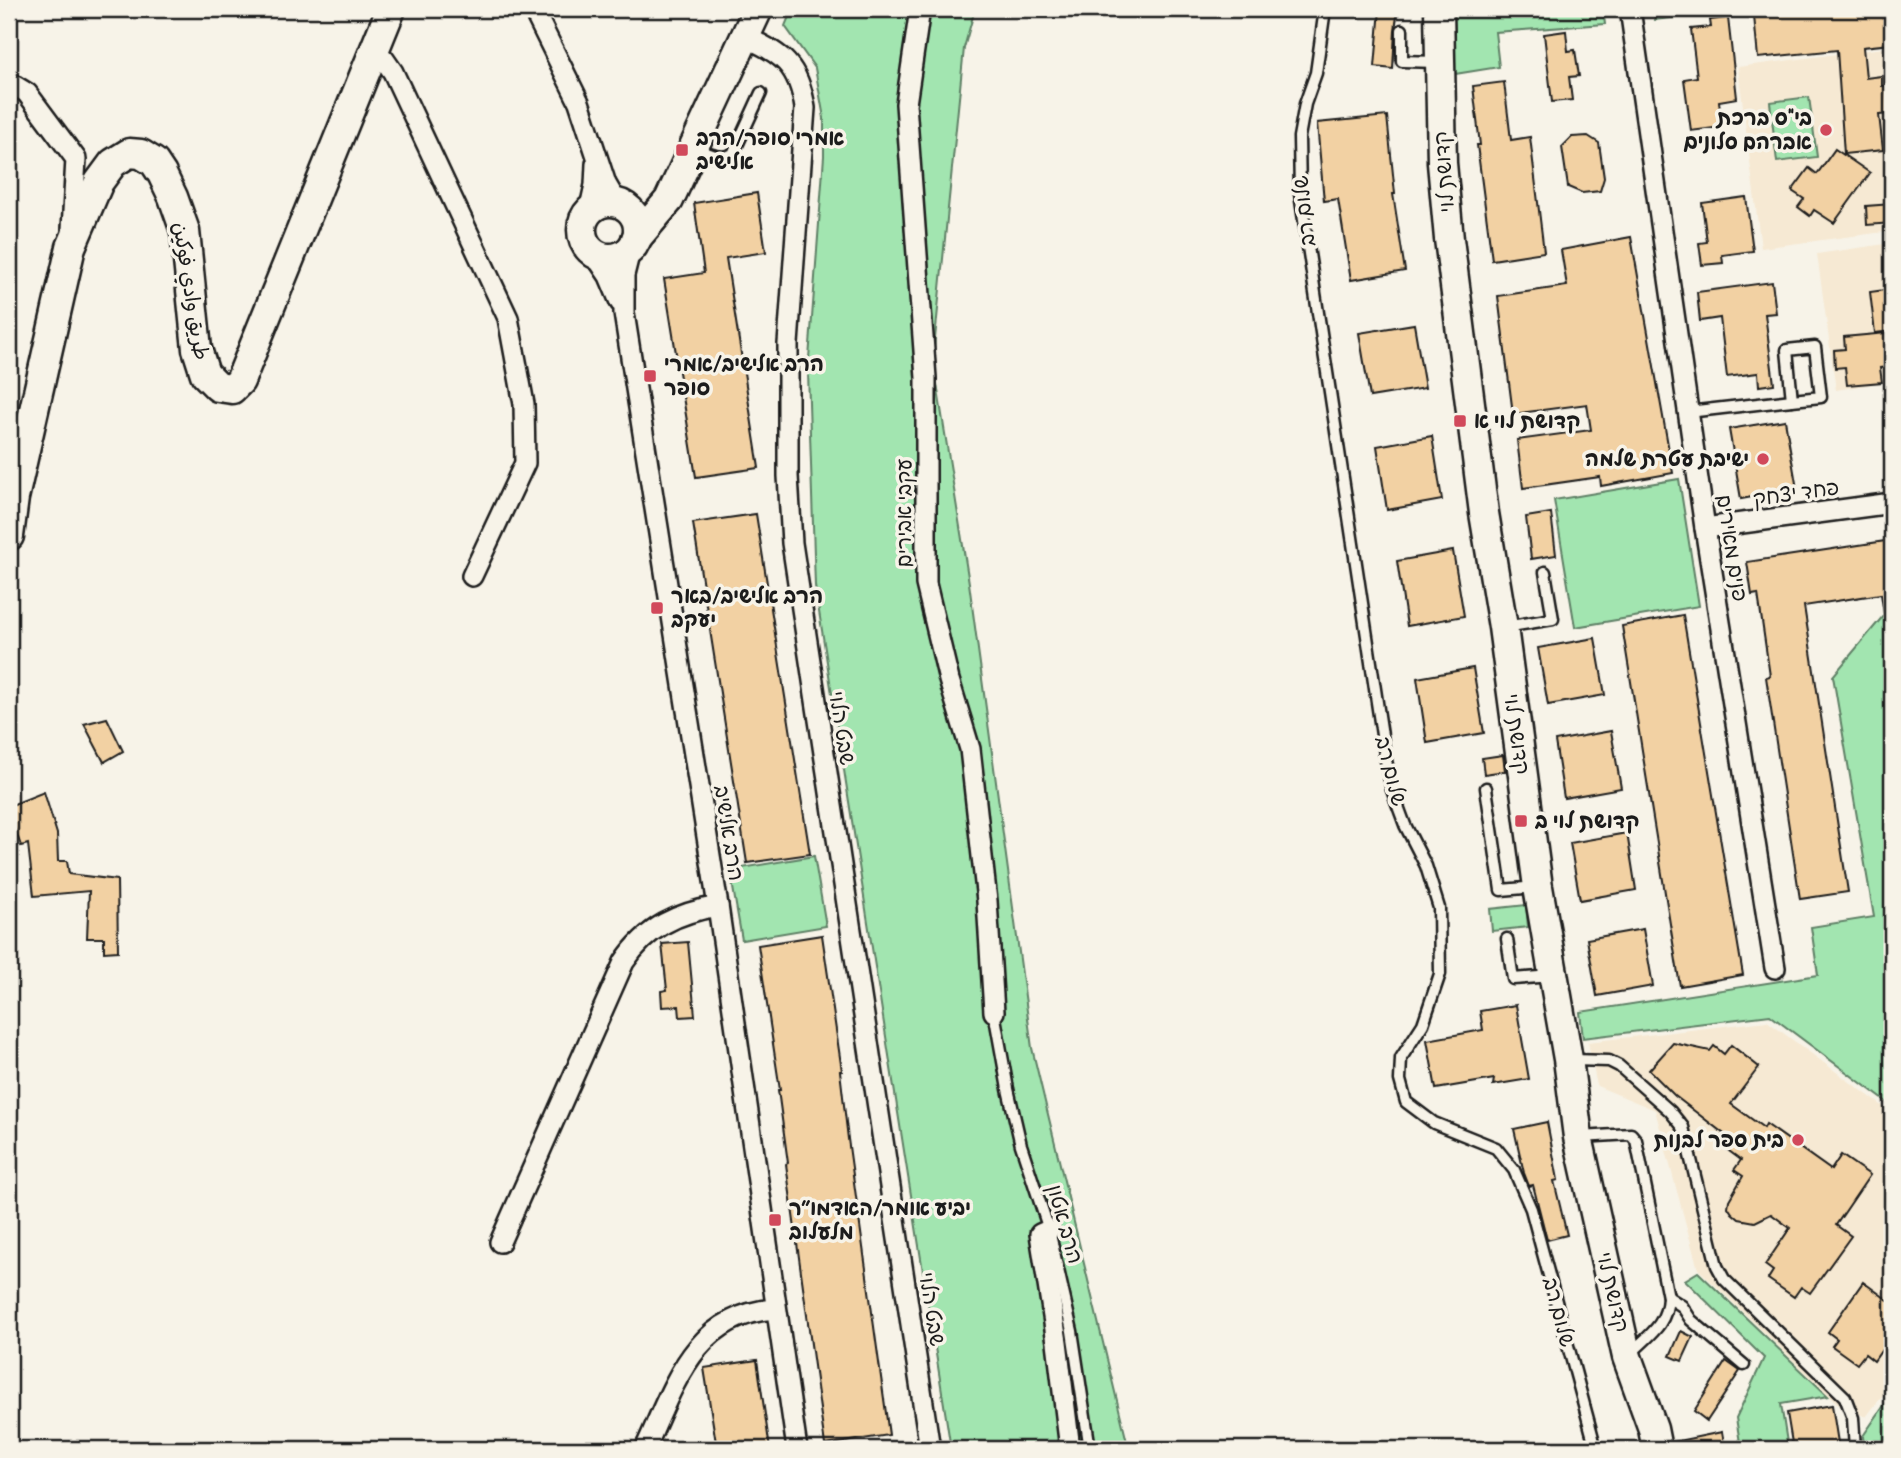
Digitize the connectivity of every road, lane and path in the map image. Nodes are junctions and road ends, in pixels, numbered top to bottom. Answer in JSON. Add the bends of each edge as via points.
{"nodes":[{"id":1,"x":391,"y":9,"type":"edge"},
{"id":2,"x":533,"y":9,"type":"edge"},
{"id":3,"x":758,"y":9,"type":"edge"},
{"id":4,"x":920,"y":9,"type":"edge"},
{"id":5,"x":1325,"y":9,"type":"edge"},
{"id":6,"x":1439,"y":9,"type":"edge"},
{"id":7,"x":1630,"y":9,"type":"edge"},
{"id":8,"x":1402,"y":30,"type":"dead end"},
{"id":9,"x":745,"y":37,"type":"junction"},
{"id":10,"x":374,"y":50,"type":"junction"},
{"id":11,"x":1439,"y":62,"type":"junction"},
{"id":12,"x":9,"y":82,"type":"edge"},
{"id":13,"x":761,"y":93,"type":"dead end"},
{"id":14,"x":694,"y":148,"type":"junction"},
{"id":15,"x":596,"y":153,"type":"junction"},
{"id":16,"x":678,"y":181,"type":"junction"},
{"id":17,"x":621,"y":204,"type":"junction"},
{"id":18,"x":589,"y":212,"type":"junction"},
{"id":19,"x":634,"y":243,"type":"junction"},
{"id":20,"x":71,"y":247,"type":"junction"},
{"id":21,"x":593,"y":252,"type":"junction"},
{"id":22,"x":624,"y":313,"type":"junction"},
{"id":23,"x":1792,"y":400,"type":"junction"},
{"id":24,"x":1688,"y":412,"type":"junction"},
{"id":25,"x":1892,"y":503,"type":"edge"},
{"id":26,"x":1705,"y":528,"type":"junction"},
{"id":27,"x":9,"y":536,"type":"edge"},
{"id":28,"x":1545,"y":572,"type":"dead end"},
{"id":29,"x":472,"y":576,"type":"dead end"},
{"id":30,"x":1503,"y":628,"type":"junction"},
{"id":31,"x":1486,"y":788,"type":"dead end"},
{"id":32,"x":1538,"y":887,"type":"junction"},
{"id":33,"x":718,"y":906,"type":"junction"},
{"id":34,"x":1507,"y":939,"type":"dead end"},
{"id":35,"x":1775,"y":968,"type":"dead end"},
{"id":36,"x":1553,"y":976,"type":"junction"},
{"id":37,"x":994,"y":1012,"type":"joint"},
{"id":38,"x":1568,"y":1059,"type":"junction"},
{"id":39,"x":1578,"y":1137,"type":"junction"},
{"id":40,"x":1049,"y":1230,"type":"junction"},
{"id":41,"x":500,"y":1242,"type":"dead end"},
{"id":42,"x":1668,"y":1297,"type":"junction"},
{"id":43,"x":776,"y":1309,"type":"junction"},
{"id":44,"x":1627,"y":1357,"type":"junction"},
{"id":45,"x":1745,"y":1365,"type":"dead end"},
{"id":46,"x":645,"y":1449,"type":"edge"},
{"id":47,"x":797,"y":1449,"type":"edge"},
{"id":48,"x":930,"y":1449,"type":"edge"},
{"id":49,"x":1070,"y":1449,"type":"edge"},
{"id":50,"x":1090,"y":1449,"type":"edge"},
{"id":51,"x":1596,"y":1449,"type":"edge"},
{"id":52,"x":1657,"y":1449,"type":"edge"},
{"id":53,"x":1855,"y":1449,"type":"edge"}],
"edges":[{"from":1,"to":10,"type":"street","name":"طريق وادي فوکين"},
{"from":2,"to":15,"type":"street","via":[[579,102]]},
{"from":3,"to":9,"type":"street"},
{"from":4,"to":37,"type":"street","name":"עקבי אבירים","via":[[906,104],[926,378],[926,584],[970,749]]},
{"from":5,"to":51,"type":"lane","name":"שלום רב","via":[[1316,73],[1299,136],[1300,194],[1385,755],[1392,790],[1439,908],[1440,974],[1423,1024],[1401,1058],[1400,1080],[1406,1102],[1434,1123],[1496,1148],[1514,1170],[1531,1209]]},
{"from":6,"to":11,"type":"street","name":"קדושת לוי"},
{"from":7,"to":24,"type":"street","name":"פנים מאירים"},
{"from":8,"to":11,"type":"lane","via":[[1402,61]]},
{"from":9,"to":14,"type":"street"},
{"from":9,"to":48,"type":"street","name":"שבט הלוי","via":[[790,65],[805,108],[788,344],[792,543]]},
{"from":10,"to":20,"type":"street","name":"طريق وادي فوکين","via":[[240,381],[232,389],[218,387],[205,374],[197,349],[185,231],[154,162],[129,153],[113,163],[99,181]]},
{"from":10,"to":29,"type":"street","via":[[393,72],[508,318],[524,404],[525,463]]},
{"from":11,"to":30,"type":"street","name":"קדושת לוי","via":[[1449,239]]},
{"from":12,"to":20,"type":"street","via":[[27,93],[76,159]]},
{"from":13,"to":14,"type":"lane","via":[[733,154],[718,157]]},
{"from":14,"to":16,"type":"street"},
{"from":15,"to":17,"type":"street","via":[[606,184]]},
{"from":15,"to":18,"type":"street"},
{"from":16,"to":17,"type":"street","via":[[663,195]]},
{"from":16,"to":19,"type":"street","via":[[669,200]]},
{"from":17,"to":18,"type":"street","via":[[602,203]]},
{"from":17,"to":19,"type":"street","via":[[635,217],[638,231]]},
{"from":18,"to":21,"type":"street","via":[[583,238]]},
{"from":19,"to":21,"type":"street","via":[[617,256]]},
{"from":19,"to":22,"type":"street","via":[[624,275]]},
{"from":20,"to":27,"type":"street","name":"طريق وادي فوکين"},
{"from":21,"to":22,"type":"street"},
{"from":22,"to":33,"type":"street","name":"הרב אלישיב"},
{"from":23,"to":23,"type":"lane","via":[[1787,350],[1815,347],[1821,397]]},
{"from":23,"to":24,"type":"lane"},
{"from":24,"to":26,"type":"street","name":"פנים מאירים"},
{"from":25,"to":26,"type":"street","name":"פחד יצחק"},
{"from":26,"to":35,"type":"street","name":"פנים מאירים"},
{"from":28,"to":30,"type":"lane","via":[[1553,620]]},
{"from":30,"to":32,"type":"street","name":"קדושת לוי"},
{"from":31,"to":32,"type":"lane","via":[[1501,890]]},
{"from":32,"to":36,"type":"street","name":"קדושת לוי"},
{"from":33,"to":41,"type":"street","via":[[664,922],[646,935],[624,962]]},
{"from":33,"to":43,"type":"street","name":"הרב אלישיב"},
{"from":34,"to":36,"type":"lane","via":[[1513,979]]},
{"from":36,"to":38,"type":"street","name":"קדושת לוי"},
{"from":37,"to":40,"type":"lane","name":"הרב אטון","via":[[1021,1145]]},
{"from":38,"to":39,"type":"street","name":"קדושת לוי"},
{"from":38,"to":53,"type":"lane","via":[[1609,1061],[1619,1066],[1683,1127],[1717,1266],[1724,1279],[1845,1396],[1853,1418]]},
{"from":39,"to":42,"type":"lane","via":[[1623,1133],[1636,1140]]},
{"from":39,"to":44,"type":"street","name":"קדושת לוי"},
{"from":40,"to":49,"type":"street","via":[[1040,1234]]},
{"from":40,"to":50,"type":"lane","name":"הרב אטון","via":[[1072,1331]]},
{"from":42,"to":44,"type":"lane","via":[[1664,1320]]},
{"from":42,"to":45,"type":"lane"},
{"from":43,"to":46,"type":"street","via":[[735,1318],[703,1341],[679,1374]]},
{"from":43,"to":47,"type":"street","name":"הרב אלישיב"},
{"from":44,"to":52,"type":"street","name":"קדושת לוי"}]}
